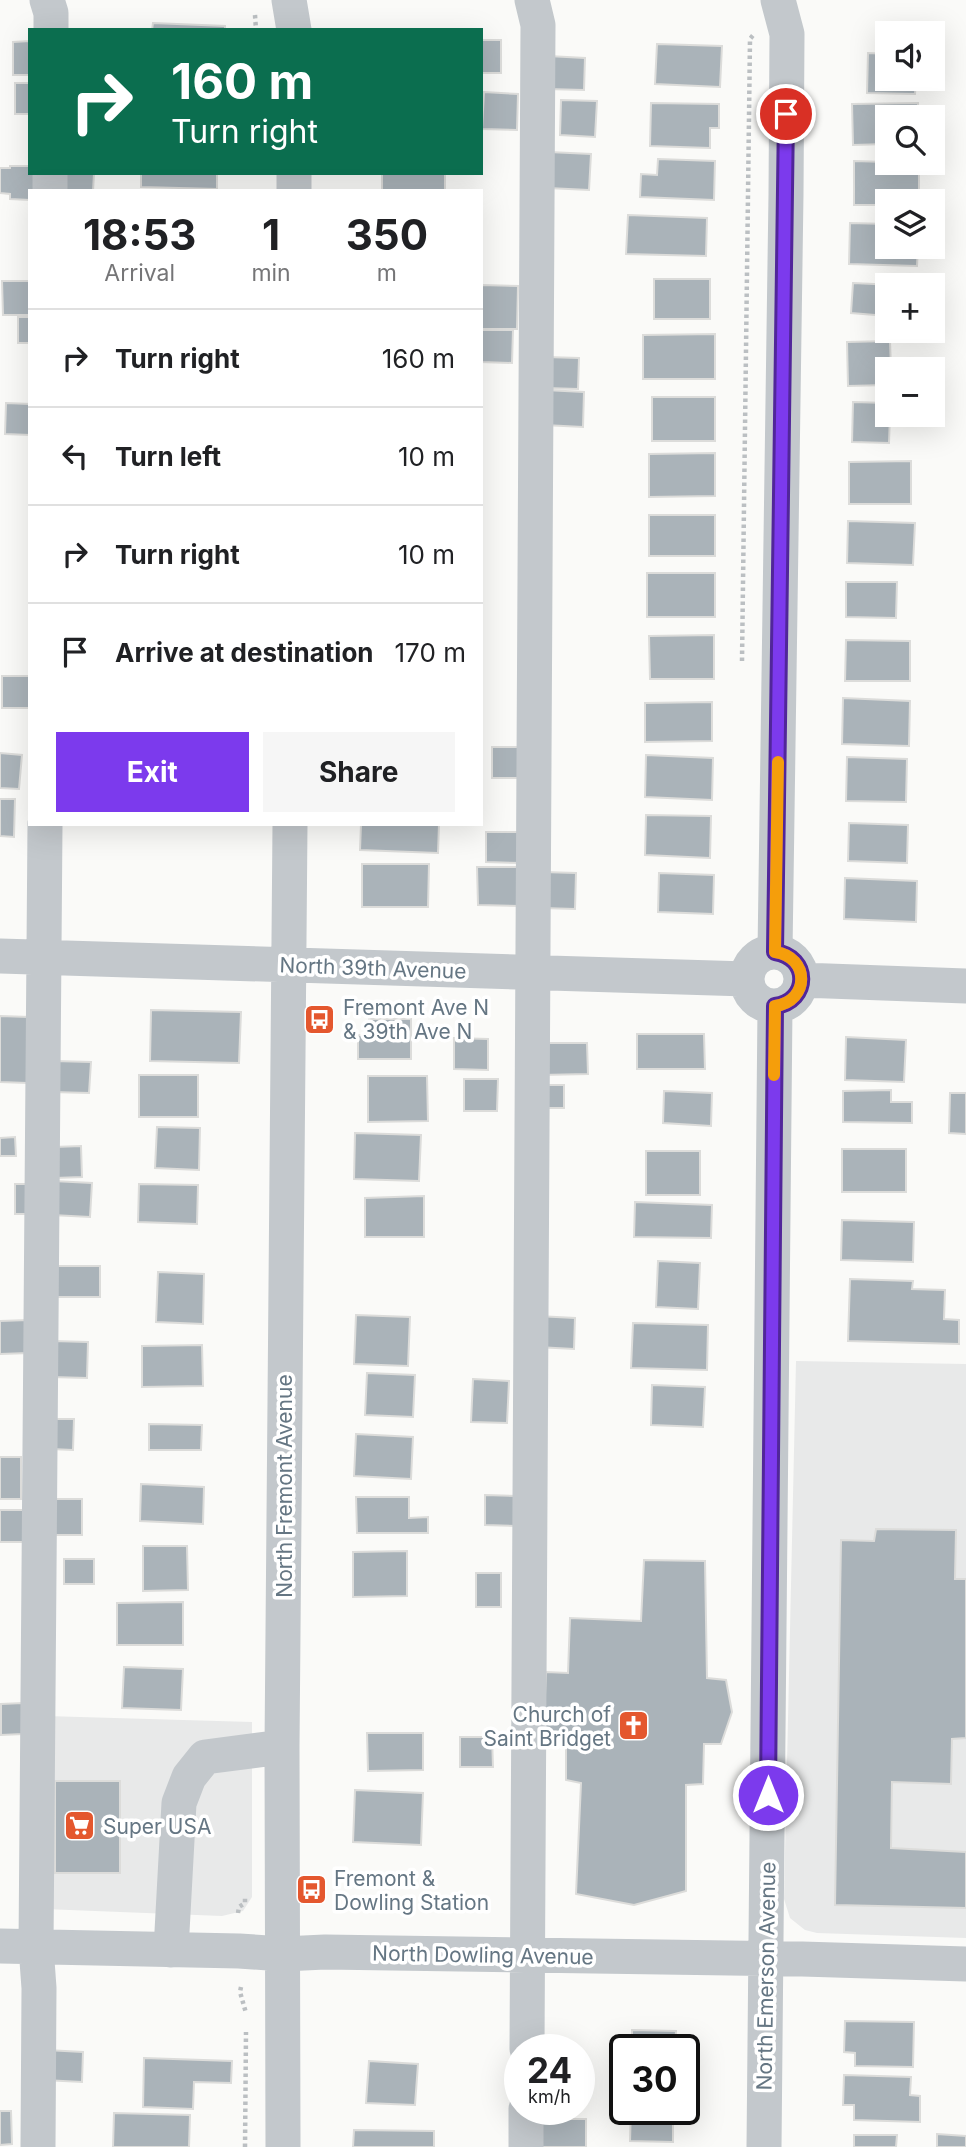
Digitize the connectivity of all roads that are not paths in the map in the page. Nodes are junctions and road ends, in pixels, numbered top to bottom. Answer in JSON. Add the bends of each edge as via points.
{"nodes":[{"id":1,"x":47,"y":0,"type":"edge"},
{"id":2,"x":289,"y":0,"type":"edge"},
{"id":3,"x":532,"y":0,"type":"edge"},
{"id":4,"x":778,"y":0,"type":"edge"},
{"id":5,"x":51,"y":28,"type":"edge"},
{"id":6,"x":294,"y":28,"type":"edge"},
{"id":7,"x":46,"y":826,"type":"edge"},
{"id":8,"x":290,"y":826,"type":"edge"},
{"id":9,"x":775,"y":952,"type":"junction"},
{"id":10,"x":0,"y":956,"type":"edge"},
{"id":11,"x":45,"y":957,"type":"junction"},
{"id":12,"x":289,"y":965,"type":"junction"},
{"id":13,"x":533,"y":973,"type":"junction"},
{"id":14,"x":747,"y":979,"type":"junction"},
{"id":15,"x":801,"y":980,"type":"junction"},
{"id":16,"x":966,"y":986,"type":"edge"},
{"id":17,"x":775,"y":1006,"type":"junction"},
{"id":18,"x":282,"y":1747,"type":"junction"},
{"id":19,"x":0,"y":1946,"type":"edge"},
{"id":20,"x":36,"y":1947,"type":"junction"},
{"id":21,"x":171,"y":1950,"type":"junction"},
{"id":22,"x":283,"y":1954,"type":"junction"},
{"id":23,"x":529,"y":1956,"type":"junction"},
{"id":24,"x":766,"y":1958,"type":"junction"},
{"id":25,"x":966,"y":1964,"type":"edge"},
{"id":26,"x":527,"y":2034,"type":"edge"},
{"id":27,"x":526,"y":2125,"type":"edge"},
{"id":28,"x":38,"y":2147,"type":"edge"},
{"id":29,"x":283,"y":2147,"type":"edge"},
{"id":30,"x":526,"y":2147,"type":"edge"},
{"id":31,"x":764,"y":2147,"type":"edge"}],
"edges":[{"from":1,"to":5,"type":"street"},
{"from":2,"to":6,"type":"street"},
{"from":3,"to":13,"type":"street","via":[[538,25]]},
{"from":4,"to":9,"type":"street","via":[[787,34]]},
{"from":7,"to":11,"type":"street"},
{"from":8,"to":12,"type":"street","name":"North Fremont Avenue"},
{"from":9,"to":14,"type":"street","via":[[756,959]]},
{"from":9,"to":15,"type":"street","via":[[794,961]]},
{"from":10,"to":11,"type":"street","name":"North 39th Avenue"},
{"from":11,"to":12,"type":"street","name":"North 39th Avenue"},
{"from":11,"to":20,"type":"street"},
{"from":12,"to":13,"type":"street","name":"North 39th Avenue"},
{"from":12,"to":18,"type":"street","name":"North Fremont Avenue"},
{"from":13,"to":14,"type":"street","name":"North 39th Avenue"},
{"from":13,"to":23,"type":"street"},
{"from":14,"to":17,"type":"street","via":[[753,997]]},
{"from":15,"to":16,"type":"street"},
{"from":15,"to":17,"type":"street","via":[[793,998]]},
{"from":17,"to":24,"type":"street","name":"North Emerson Avenue"},
{"from":18,"to":21,"type":"street","via":[[205,1757],[189,1777],[179,1803]]},
{"from":18,"to":22,"type":"street","name":"North Fremont Avenue"},
{"from":19,"to":20,"type":"street","name":"North Dowling Avenue"},
{"from":20,"to":21,"type":"street","name":"North Dowling Avenue"},
{"from":20,"to":28,"type":"street"},
{"from":21,"to":22,"type":"street","name":"North Dowling Avenue"},
{"from":22,"to":23,"type":"street","name":"North Dowling Avenue"},
{"from":22,"to":29,"type":"street","name":"North Fremont Avenue"},
{"from":23,"to":24,"type":"street","name":"North Dowling Avenue"},
{"from":23,"to":26,"type":"street"},
{"from":24,"to":25,"type":"street","name":"North Dowling Avenue"},
{"from":24,"to":31,"type":"street","name":"North Emerson Avenue"},
{"from":27,"to":30,"type":"street"}]}
